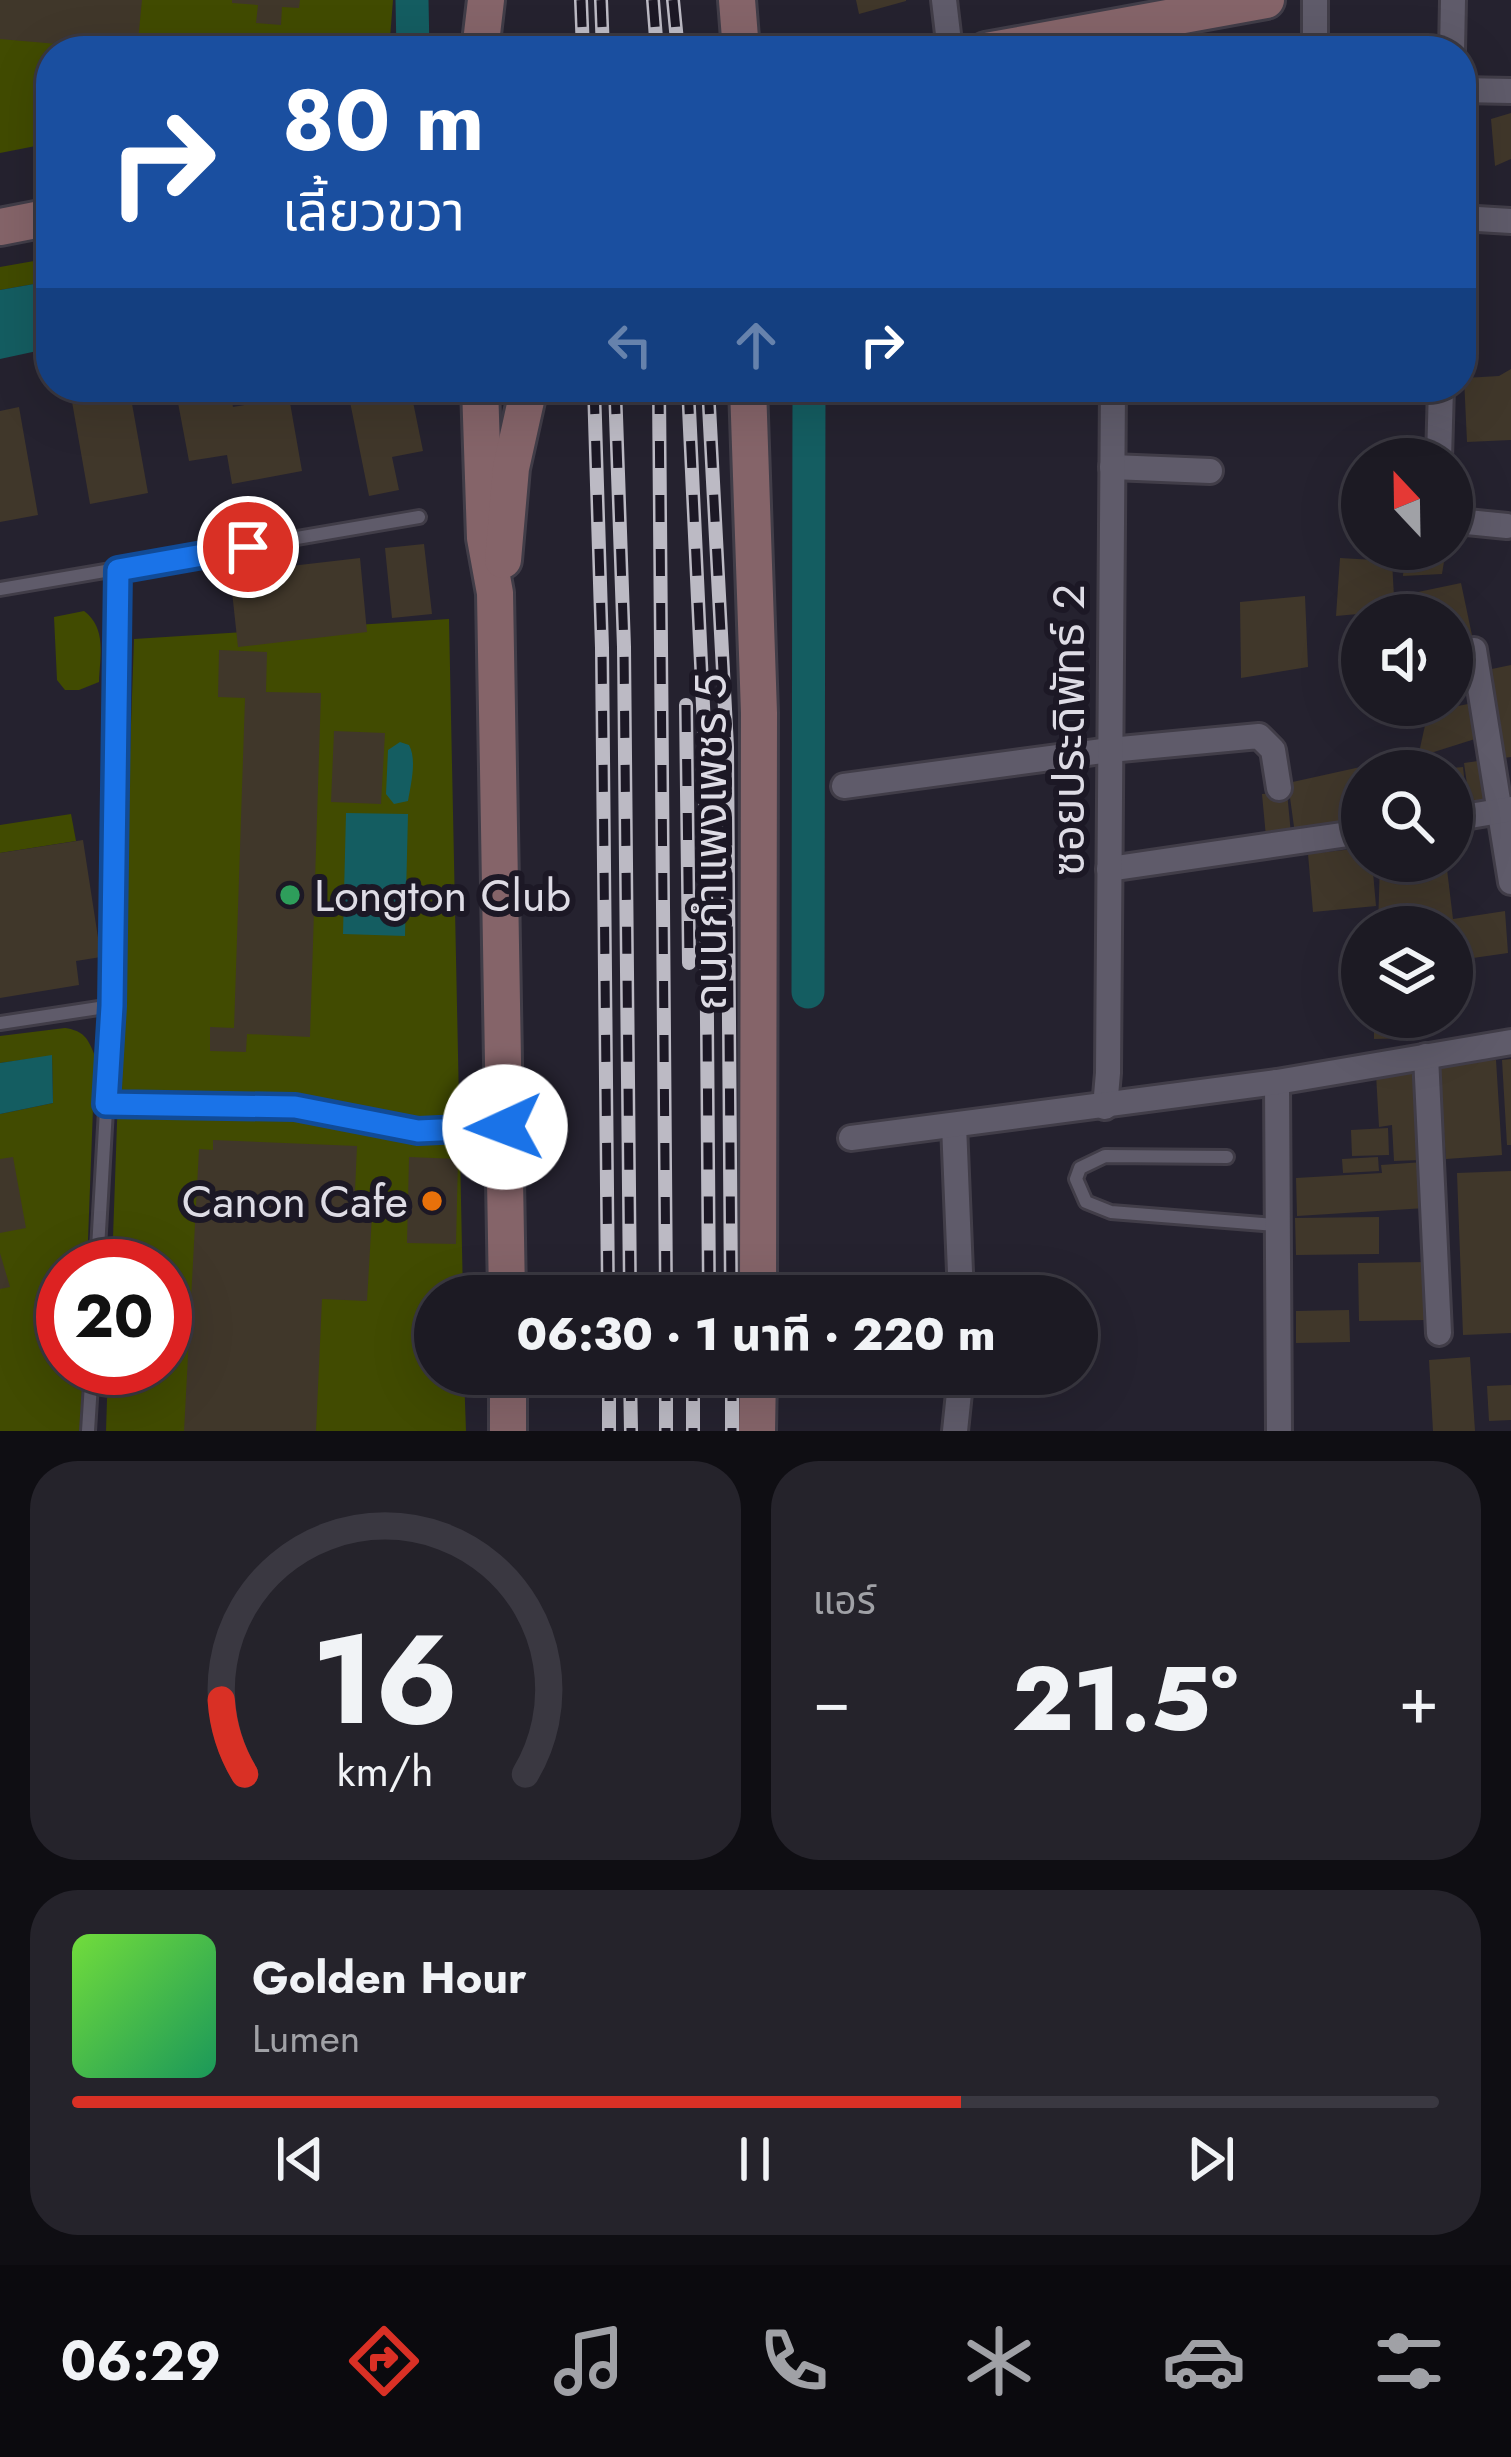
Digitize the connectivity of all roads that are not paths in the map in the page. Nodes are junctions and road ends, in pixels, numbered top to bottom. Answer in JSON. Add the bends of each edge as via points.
{"nodes":[{"id":1,"x":737,"y":0,"type":"edge"},
{"id":2,"x":944,"y":0,"type":"edge"},
{"id":3,"x":1266,"y":0,"type":"edge"},
{"id":4,"x":1315,"y":0,"type":"edge"},
{"id":5,"x":1453,"y":0,"type":"edge"},
{"id":6,"x":486,"y":3,"type":"edge"},
{"id":7,"x":482,"y":36,"type":"edge"},
{"id":8,"x":501,"y":36,"type":"edge"},
{"id":9,"x":740,"y":36,"type":"edge"},
{"id":10,"x":948,"y":36,"type":"edge"},
{"id":11,"x":1124,"y":36,"type":"edge"},
{"id":12,"x":1315,"y":36,"type":"edge"},
{"id":13,"x":1452,"y":36,"type":"edge"},
{"id":14,"x":1476,"y":90,"type":"edge"},
{"id":15,"x":1511,"y":91,"type":"edge"},
{"id":16,"x":1476,"y":219,"type":"edge"},
{"id":17,"x":36,"y":220,"type":"edge"},
{"id":18,"x":1511,"y":221,"type":"edge"},
{"id":19,"x":0,"y":227,"type":"edge"},
{"id":20,"x":480,"y":402,"type":"edge"},
{"id":21,"x":526,"y":402,"type":"edge"},
{"id":22,"x":749,"y":402,"type":"edge"},
{"id":23,"x":1113,"y":402,"type":"edge"},
{"id":24,"x":1441,"y":402,"type":"edge"},
{"id":25,"x":1440,"y":438,"type":"edge"},
{"id":26,"x":1112,"y":466,"type":"junction"},
{"id":27,"x":1210,"y":471,"type":"dead end"},
{"id":28,"x":419,"y":518,"type":"dead end"},
{"id":29,"x":1473,"y":523,"type":"edge"},
{"id":30,"x":1507,"y":526,"type":"dead end"},
{"id":31,"x":118,"y":570,"type":"junction"},
{"id":32,"x":0,"y":589,"type":"edge"},
{"id":33,"x":495,"y":592,"type":"junction"},
{"id":34,"x":1474,"y":650,"type":"dead end"},
{"id":35,"x":1110,"y":750,"type":"junction"},
{"id":36,"x":844,"y":786,"type":"dead end"},
{"id":37,"x":1279,"y":788,"type":"dead end"},
{"id":38,"x":1505,"y":810,"type":"edge"},
{"id":39,"x":1473,"y":815,"type":"edge"},
{"id":40,"x":1341,"y":835,"type":"edge"},
{"id":41,"x":1109,"y":869,"type":"junction"},
{"id":42,"x":1511,"y":881,"type":"edge"},
{"id":43,"x":112,"y":1006,"type":"junction"},
{"id":44,"x":0,"y":1023,"type":"edge"},
{"id":45,"x":1511,"y":1042,"type":"edge"},
{"id":46,"x":1426,"y":1056,"type":"junction"},
{"id":47,"x":1277,"y":1082,"type":"junction"},
{"id":48,"x":106,"y":1104,"type":"junction"},
{"id":49,"x":1105,"y":1107,"type":"junction"},
{"id":50,"x":954,"y":1125,"type":"junction"},
{"id":51,"x":505,"y":1127,"type":"junction"},
{"id":52,"x":851,"y":1138,"type":"dead end"},
{"id":53,"x":1227,"y":1157,"type":"dead end"},
{"id":54,"x":1275,"y":1225,"type":"junction"},
{"id":55,"x":98,"y":1239,"type":"edge"},
{"id":56,"x":507,"y":1275,"type":"edge"},
{"id":57,"x":758,"y":1275,"type":"edge"},
{"id":58,"x":960,"y":1275,"type":"edge"},
{"id":59,"x":1439,"y":1333,"type":"dead end"},
{"id":60,"x":90,"y":1395,"type":"edge"},
{"id":61,"x":508,"y":1395,"type":"edge"},
{"id":62,"x":758,"y":1395,"type":"edge"},
{"id":63,"x":959,"y":1395,"type":"edge"},
{"id":64,"x":88,"y":1431,"type":"edge"},
{"id":65,"x":508,"y":1431,"type":"edge"},
{"id":66,"x":758,"y":1431,"type":"edge"},
{"id":67,"x":955,"y":1431,"type":"edge"},
{"id":68,"x":1279,"y":1431,"type":"edge"}],
"edges":[{"from":1,"to":9,"type":"street"},
{"from":2,"to":10,"type":"street"},
{"from":3,"to":11,"type":"street"},
{"from":4,"to":12,"type":"street"},
{"from":5,"to":13,"type":"street"},
{"from":6,"to":7,"type":"street"},
{"from":6,"to":8,"type":"street"},
{"from":14,"to":15,"type":"street"},
{"from":16,"to":18,"type":"street"},
{"from":17,"to":19,"type":"street"},
{"from":20,"to":33,"type":"street"},
{"from":21,"to":33,"type":"street"},
{"from":22,"to":57,"type":"street","name":"ถนนกำแพงเพชร 5","via":[[759,713]]},
{"from":23,"to":26,"type":"street","name":"ซอยประดิพัทธ์ 2"},
{"from":24,"to":25,"type":"street"},
{"from":26,"to":27,"type":"street"},
{"from":26,"to":35,"type":"street","name":"ซอยประดิพัทธ์ 2"},
{"from":28,"to":31,"type":"lane"},
{"from":29,"to":30,"type":"street"},
{"from":31,"to":32,"type":"lane"},
{"from":31,"to":43,"type":"lane"},
{"from":33,"to":51,"type":"street"},
{"from":34,"to":38,"type":"street"},
{"from":35,"to":36,"type":"street"},
{"from":35,"to":37,"type":"street","via":[[1259,736],[1273,750]]},
{"from":35,"to":41,"type":"street","name":"ซอยประดิพัทธ์ 2"},
{"from":38,"to":39,"type":"street"},
{"from":38,"to":42,"type":"street"},
{"from":40,"to":41,"type":"street"},
{"from":41,"to":49,"type":"street","name":"ซอยประดิพัทธ์ 2"},
{"from":43,"to":44,"type":"lane"},
{"from":43,"to":48,"type":"lane"},
{"from":45,"to":46,"type":"street"},
{"from":46,"to":47,"type":"street"},
{"from":46,"to":59,"type":"street"},
{"from":47,"to":49,"type":"street"},
{"from":47,"to":54,"type":"street"},
{"from":48,"to":51,"type":"lane","via":[[295,1107],[418,1131]]},
{"from":48,"to":55,"type":"lane"},
{"from":49,"to":50,"type":"street"},
{"from":50,"to":52,"type":"street"},
{"from":50,"to":58,"type":"street"},
{"from":51,"to":56,"type":"street"},
{"from":53,"to":54,"type":"lane","via":[[1105,1156],[1080,1168],[1076,1179],[1086,1202],[1111,1212]]},
{"from":54,"to":68,"type":"street"},
{"from":60,"to":64,"type":"lane"},
{"from":61,"to":65,"type":"street"},
{"from":62,"to":66,"type":"street"},
{"from":63,"to":67,"type":"street"}]}
